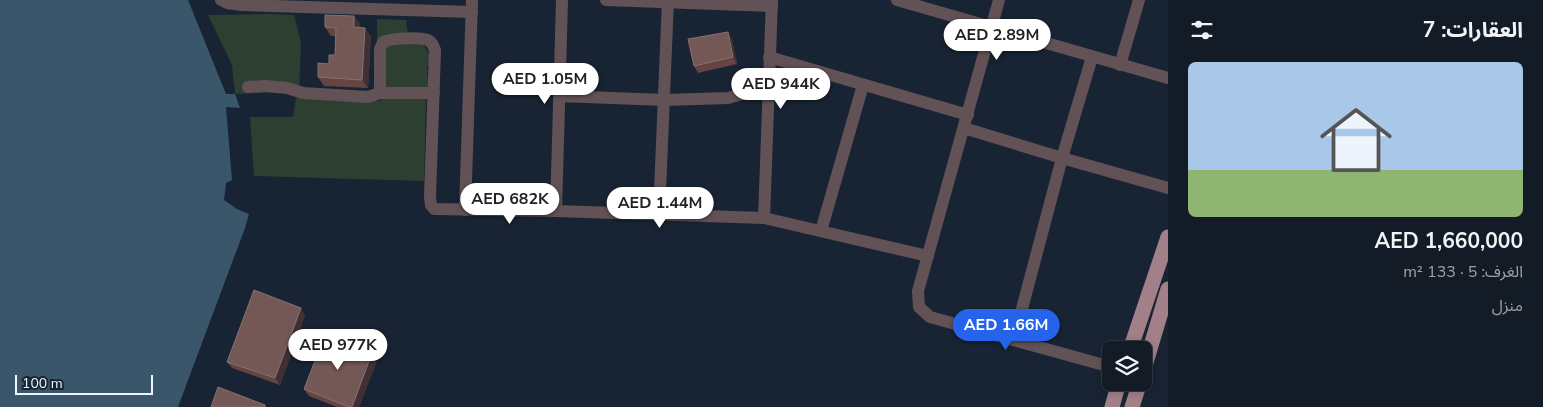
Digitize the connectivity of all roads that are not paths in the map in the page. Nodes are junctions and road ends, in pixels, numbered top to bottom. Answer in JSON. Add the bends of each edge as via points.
{"nodes":[{"id":1,"x":221,"y":0,"type":"edge"},
{"id":2,"x":562,"y":0,"type":"edge"},
{"id":3,"x":606,"y":0,"type":"edge"},
{"id":4,"x":898,"y":0,"type":"edge"},
{"id":5,"x":999,"y":0,"type":"edge"},
{"id":6,"x":1139,"y":0,"type":"edge"},
{"id":7,"x":668,"y":1,"type":"edge"},
{"id":8,"x":270,"y":3,"type":"edge"},
{"id":9,"x":772,"y":3,"type":"edge"},
{"id":10,"x":356,"y":4,"type":"edge"},
{"id":11,"x":472,"y":6,"type":"edge"},
{"id":12,"x":992,"y":27,"type":"junction"},
{"id":13,"x":1092,"y":57,"type":"junction"},
{"id":14,"x":769,"y":58,"type":"junction"},
{"id":15,"x":1120,"y":65,"type":"junction"},
{"id":16,"x":1168,"y":78,"type":"edge"},
{"id":17,"x":769,"y":79,"type":"junction"},
{"id":18,"x":863,"y":85,"type":"junction"},
{"id":19,"x":248,"y":87,"type":"dead end"},
{"id":20,"x":380,"y":93,"type":"junction"},
{"id":21,"x":434,"y":93,"type":"junction"},
{"id":22,"x":559,"y":96,"type":"junction"},
{"id":23,"x":665,"y":100,"type":"junction"},
{"id":24,"x":968,"y":115,"type":"junction"},
{"id":25,"x":964,"y":128,"type":"junction"},
{"id":26,"x":1062,"y":158,"type":"junction"},
{"id":27,"x":1168,"y":188,"type":"edge"},
{"id":28,"x":465,"y":210,"type":"junction"},
{"id":29,"x":556,"y":211,"type":"junction"},
{"id":30,"x":659,"y":215,"type":"junction"},
{"id":31,"x":764,"y":218,"type":"junction"},
{"id":32,"x":822,"y":231,"type":"junction"},
{"id":33,"x":1168,"y":237,"type":"edge"},
{"id":34,"x":928,"y":256,"type":"junction"},
{"id":35,"x":1168,"y":289,"type":"edge"},
{"id":36,"x":1014,"y":339,"type":"junction"},
{"id":37,"x":1133,"y":341,"type":"edge"},
{"id":38,"x":1152,"y":342,"type":"edge"},
{"id":39,"x":1102,"y":363,"type":"edge"},
{"id":40,"x":1116,"y":391,"type":"edge"},
{"id":41,"x":1137,"y":391,"type":"edge"},
{"id":42,"x":1112,"y":407,"type":"edge"},
{"id":43,"x":1132,"y":407,"type":"edge"}],
"edges":[{"from":1,"to":8,"type":"street","via":[[241,5]]},
{"from":2,"to":22,"type":"street"},
{"from":3,"to":7,"type":"street"},
{"from":4,"to":12,"type":"street"},
{"from":5,"to":12,"type":"street"},
{"from":6,"to":15,"type":"street"},
{"from":7,"to":9,"type":"street"},
{"from":7,"to":23,"type":"street"},
{"from":8,"to":10,"type":"street"},
{"from":9,"to":14,"type":"street"},
{"from":10,"to":11,"type":"street"},
{"from":11,"to":28,"type":"street"},
{"from":12,"to":13,"type":"street"},
{"from":12,"to":24,"type":"street"},
{"from":13,"to":15,"type":"street"},
{"from":13,"to":26,"type":"street"},
{"from":14,"to":17,"type":"street"},
{"from":14,"to":18,"type":"street"},
{"from":15,"to":16,"type":"street"},
{"from":17,"to":23,"type":"street","via":[[750,92],[728,98]]},
{"from":17,"to":31,"type":"street"},
{"from":18,"to":24,"type":"street"},
{"from":18,"to":32,"type":"street"},
{"from":19,"to":20,"type":"street","via":[[368,97]]},
{"from":20,"to":21,"type":"street"},
{"from":20,"to":21,"type":"street","via":[[380,48],[390,38],[426,39],[432,44],[435,50]]},
{"from":21,"to":28,"type":"street","via":[[431,205],[434,209]]},
{"from":22,"to":23,"type":"street"},
{"from":22,"to":29,"type":"street"},
{"from":23,"to":30,"type":"street"},
{"from":24,"to":25,"type":"street"},
{"from":25,"to":26,"type":"street"},
{"from":25,"to":34,"type":"street"},
{"from":26,"to":27,"type":"street"},
{"from":26,"to":36,"type":"street"},
{"from":28,"to":29,"type":"street"},
{"from":29,"to":30,"type":"street"},
{"from":30,"to":31,"type":"street"},
{"from":31,"to":32,"type":"street"},
{"from":32,"to":34,"type":"street"},
{"from":33,"to":37,"type":"main road"},
{"from":34,"to":36,"type":"street","via":[[918,291],[919,307],[924,313]]},
{"from":35,"to":38,"type":"main road"},
{"from":36,"to":39,"type":"street"},
{"from":40,"to":42,"type":"main road"},
{"from":41,"to":43,"type":"main road"}]}
